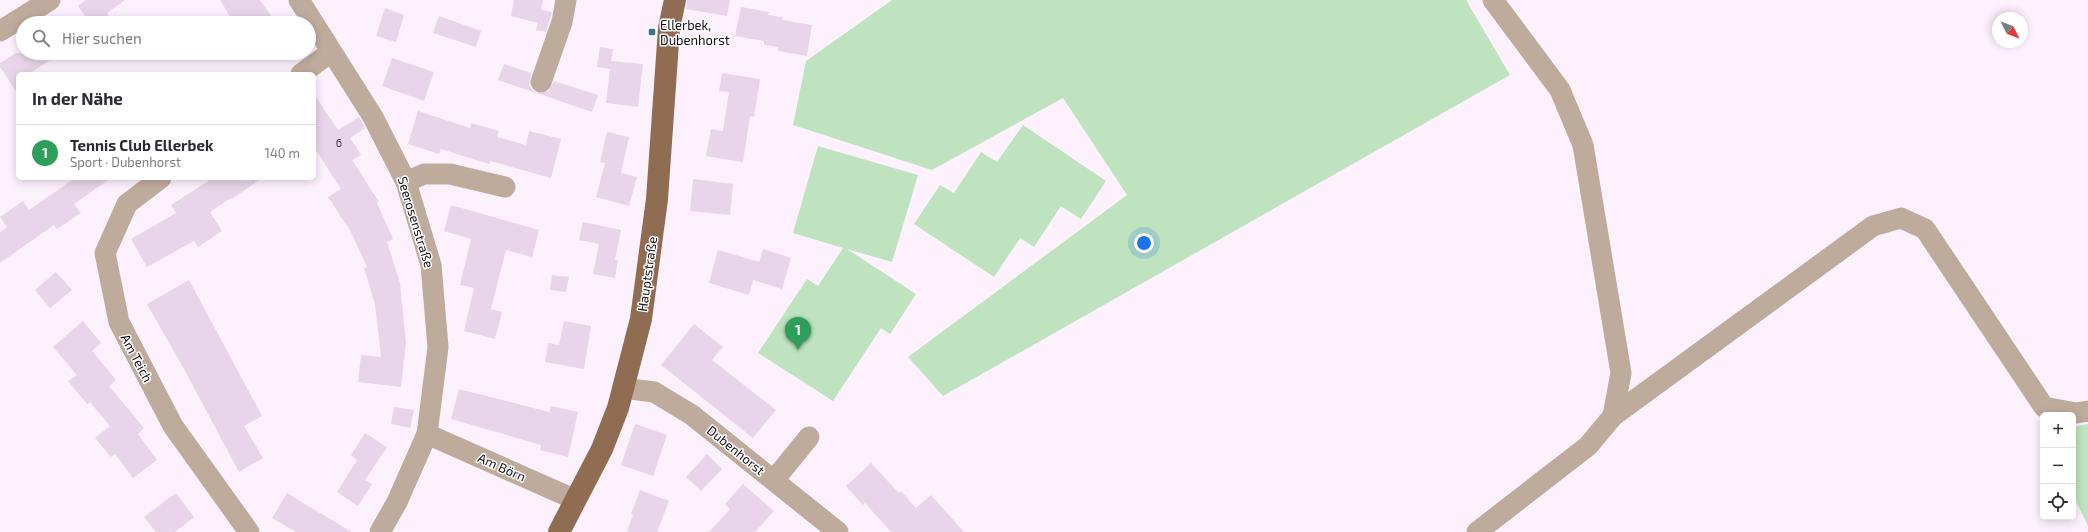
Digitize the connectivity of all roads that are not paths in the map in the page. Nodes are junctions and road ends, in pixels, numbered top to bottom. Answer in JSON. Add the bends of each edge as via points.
{"nodes":[{"id":1,"x":50,"y":0,"type":"edge"},
{"id":2,"x":299,"y":0,"type":"edge"},
{"id":3,"x":566,"y":0,"type":"edge"},
{"id":4,"x":675,"y":0,"type":"edge"},
{"id":5,"x":1493,"y":0,"type":"edge"},
{"id":6,"x":24,"y":16,"type":"edge"},
{"id":7,"x":309,"y":16,"type":"edge"},
{"id":8,"x":16,"y":21,"type":"edge"},
{"id":9,"x":316,"y":28,"type":"edge"},
{"id":10,"x":0,"y":31,"type":"edge"},
{"id":11,"x":331,"y":52,"type":"junction"},
{"id":12,"x":304,"y":72,"type":"edge"},
{"id":13,"x":541,"y":82,"type":"dead end"},
{"id":14,"x":158,"y":180,"type":"edge"},
{"id":15,"x":406,"y":182,"type":"junction"},
{"id":16,"x":505,"y":187,"type":"dead end"},
{"id":17,"x":623,"y":388,"type":"junction"},
{"id":18,"x":2088,"y":411,"type":"edge"},
{"id":19,"x":1613,"y":416,"type":"junction"},
{"id":20,"x":427,"y":434,"type":"junction"},
{"id":21,"x":809,"y":437,"type":"dead end"},
{"id":22,"x":774,"y":480,"type":"junction"},
{"id":23,"x":576,"y":500,"type":"junction"},
{"id":24,"x":249,"y":532,"type":"edge"},
{"id":25,"x":380,"y":532,"type":"edge"},
{"id":26,"x":559,"y":532,"type":"edge"},
{"id":27,"x":838,"y":532,"type":"edge"},
{"id":28,"x":1477,"y":532,"type":"edge"}],
"edges":[{"from":1,"to":6,"type":"street"},
{"from":2,"to":7,"type":"street","name":"Seerosenstraße"},
{"from":3,"to":13,"type":"street","via":[[562,22]]},
{"from":4,"to":17,"type":"main road","name":"Hauptstraße","via":[[669,28],[657,199],[646,290],[634,351]]},
{"from":5,"to":19,"type":"street","via":[[1560,90],[1583,145],[1621,373]]},
{"from":8,"to":10,"type":"street"},
{"from":9,"to":11,"type":"street","name":"Seerosenstraße"},
{"from":11,"to":12,"type":"street"},
{"from":11,"to":15,"type":"street","name":"Seerosenstraße","via":[[373,117]]},
{"from":14,"to":24,"type":"street","name":"Am Teich","via":[[127,204],[105,253],[119,322],[173,426]]},
{"from":15,"to":16,"type":"street","via":[[424,174],[450,174]]},
{"from":15,"to":20,"type":"street","name":"Seerosenstraße","via":[[431,265],[438,347]]},
{"from":17,"to":22,"type":"street","name":"Dubenhorst","via":[[654,392],[692,415]]},
{"from":17,"to":23,"type":"main road","name":"Hauptstraße","via":[[602,449]]},
{"from":18,"to":19,"type":"street","via":[[2076,413],[2044,407],[1925,228],[1901,218],[1873,226]]},
{"from":19,"to":28,"type":"street","via":[[1588,446]]},
{"from":20,"to":23,"type":"street","name":"Am Börn"},
{"from":20,"to":25,"type":"street","name":"Seerosenstraße","via":[[397,502]]},
{"from":21,"to":22,"type":"street"},
{"from":22,"to":27,"type":"street","name":"Dubenhorst"},
{"from":23,"to":26,"type":"main road","name":"Hauptstraße"}]}
